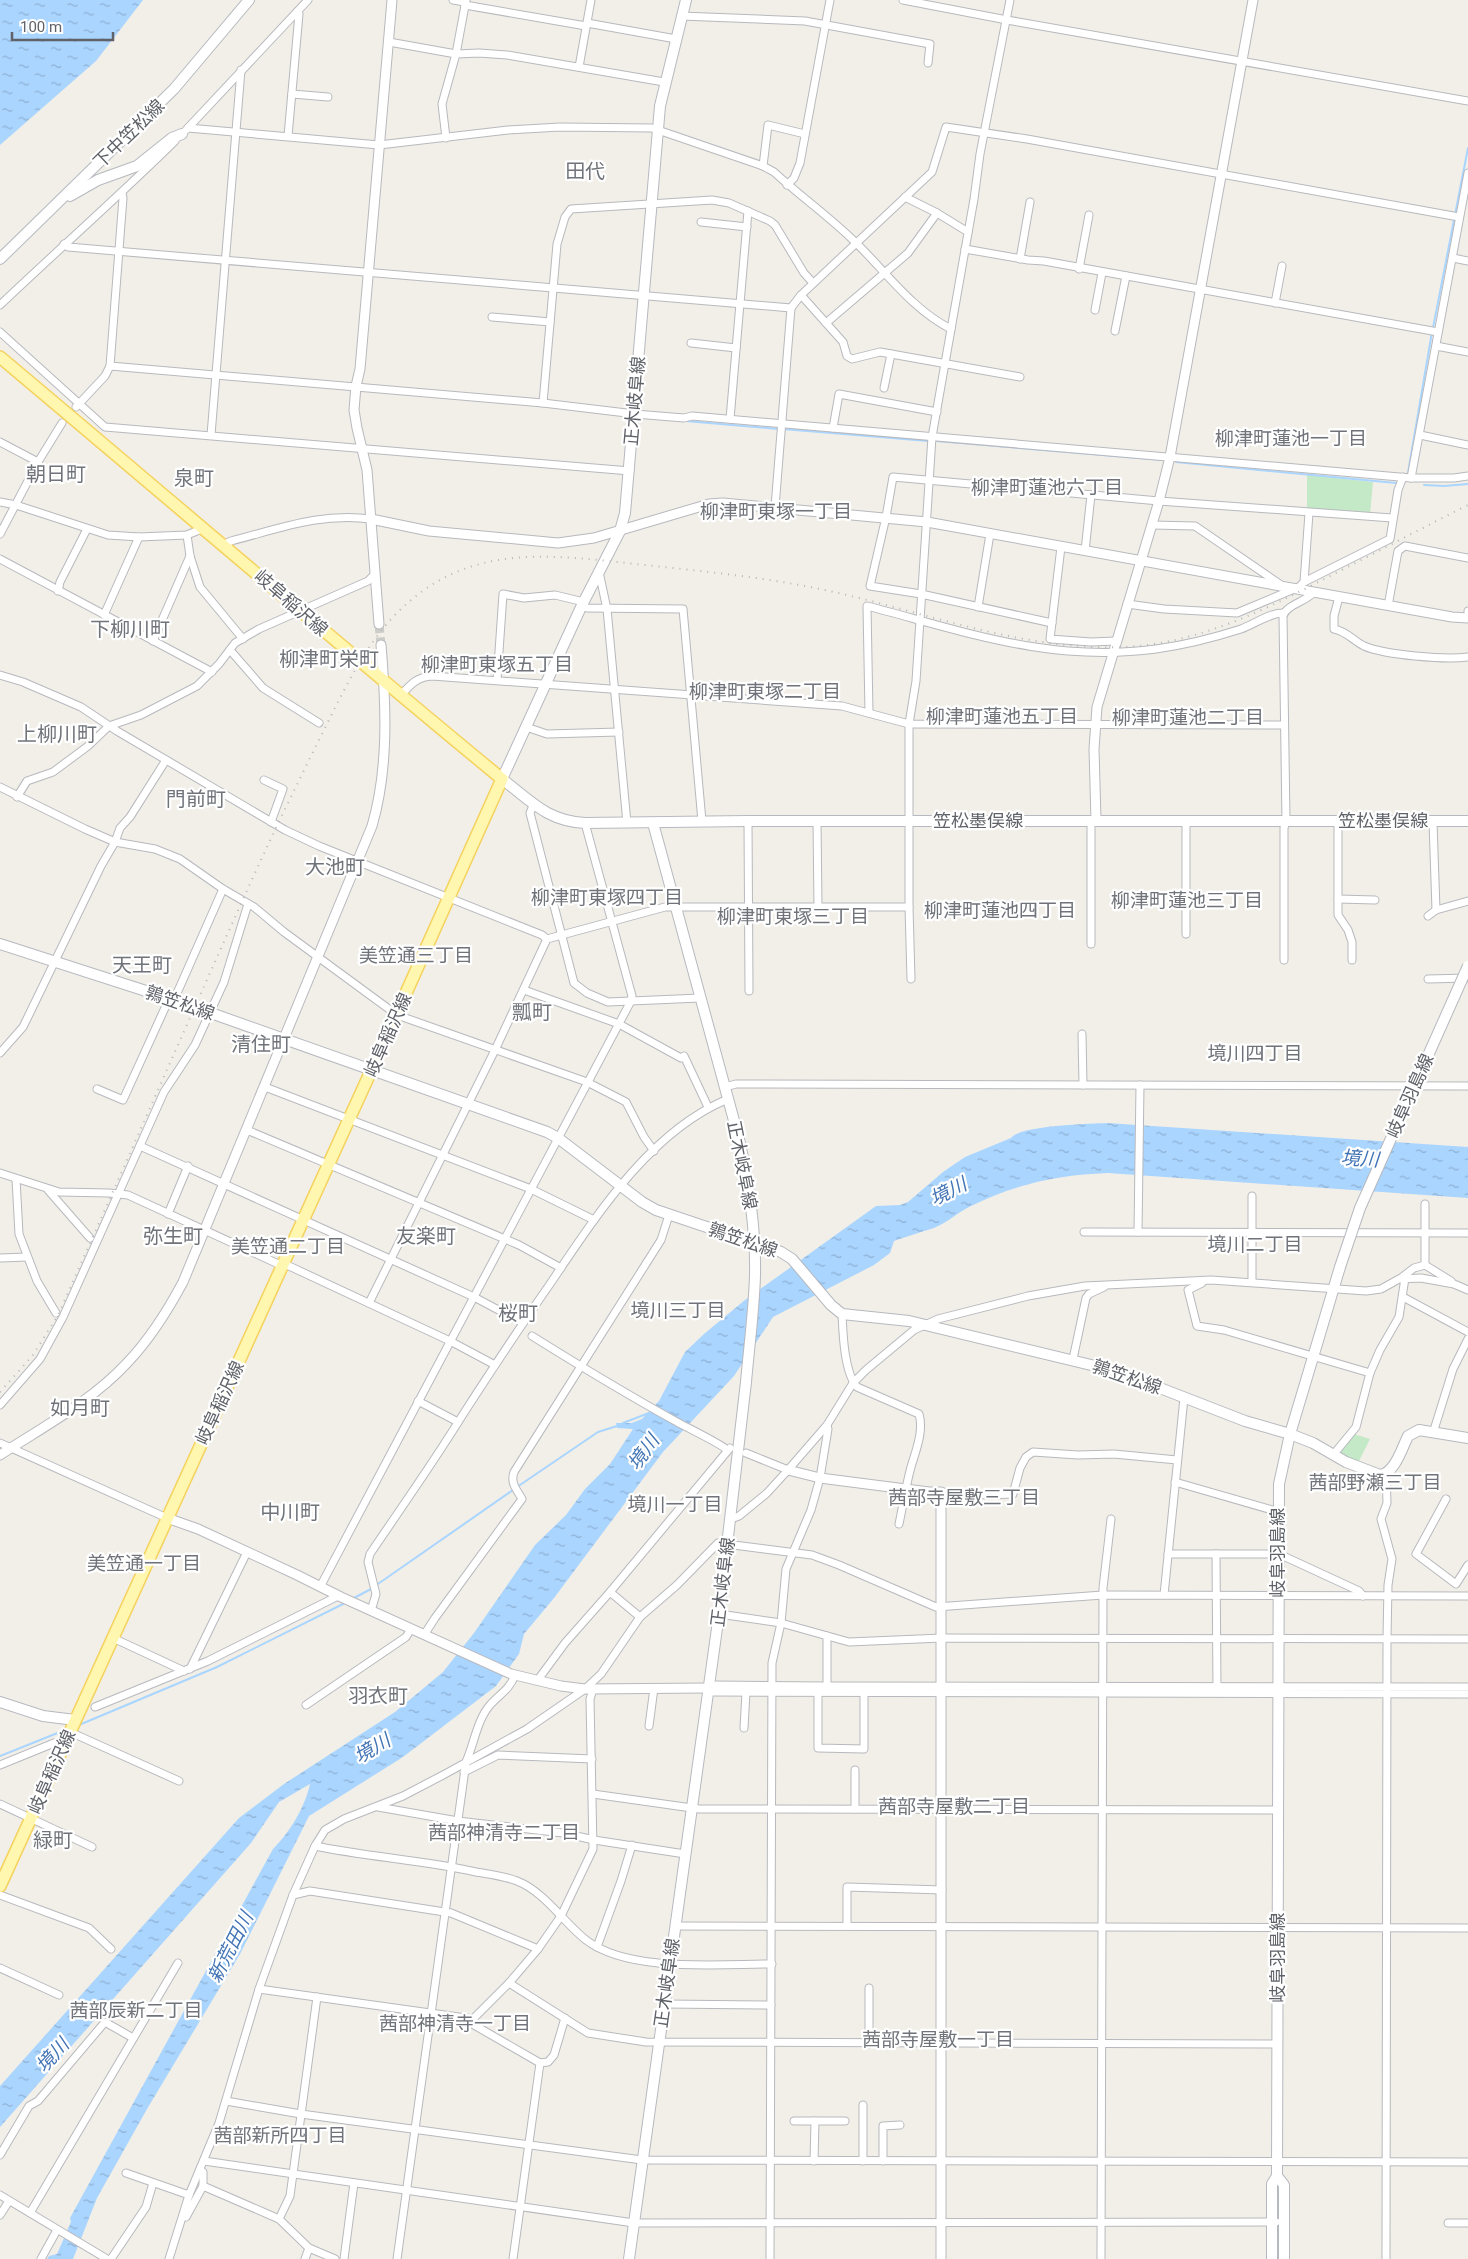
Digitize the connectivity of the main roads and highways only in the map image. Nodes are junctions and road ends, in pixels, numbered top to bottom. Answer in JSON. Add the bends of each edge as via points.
{"nodes":[{"id":1,"x":686,"y":0,"type":"edge"},
{"id":2,"x":247,"y":2,"type":"edge"},
{"id":3,"x":185,"y":131,"type":"road end"},
{"id":4,"x":50,"y":208,"type":"junction"},
{"id":5,"x":0,"y":259,"type":"edge"},
{"id":6,"x":0,"y":357,"type":"edge"},
{"id":7,"x":502,"y":779,"type":"junction"},
{"id":8,"x":1468,"y":821,"type":"edge"},
{"id":9,"x":653,"y":822,"type":"junction"},
{"id":10,"x":0,"y":944,"type":"edge"},
{"id":11,"x":1468,"y":966,"type":"edge"},
{"id":12,"x":372,"y":1071,"type":"junction"},
{"id":13,"x":1290,"y":1434,"type":"junction"},
{"id":14,"x":1468,"y":1438,"type":"edge"},
{"id":15,"x":0,"y":1702,"type":"edge"},
{"id":16,"x":71,"y":1729,"type":"junction"},
{"id":17,"x":0,"y":1886,"type":"edge"},
{"id":18,"x":1277,"y":2176,"type":"junction"},
{"id":19,"x":629,"y":2259,"type":"edge"},
{"id":20,"x":1272,"y":2259,"type":"edge"},
{"id":21,"x":1284,"y":2259,"type":"edge"}],
"edges":[{"from":1,"to":7,"type":"main road","name":"正木岐阜線","via":[[664,82],[657,129],[625,512],[620,531]]},
{"from":2,"to":4,"type":"main road","name":"下中笠松線","via":[[174,89]]},
{"from":3,"to":4,"type":"main road","via":[[137,166],[98,180]]},
{"from":4,"to":5,"type":"main road","name":"下中笠松線"},
{"from":6,"to":7,"type":"main road","name":"岐阜稲沢線"},
{"from":7,"to":9,"type":"main road","name":"笠松墨俣線","via":[[559,819],[585,823]]},
{"from":7,"to":12,"type":"main road","name":"岐阜稲沢線"},
{"from":8,"to":9,"type":"main road","name":"笠松墨俣線"},
{"from":9,"to":19,"type":"main road","name":"正木岐阜線","bridge":true,"via":[[749,1183],[755,1275],[719,1614]]},
{"from":10,"to":12,"type":"main road","name":"鶉笠松線","via":[[171,999]]},
{"from":11,"to":13,"type":"main road","name":"岐阜羽島線","bridge":true,"via":[[1360,1208]]},
{"from":12,"to":13,"type":"main road","name":"鶉笠松線","via":[[547,1132],[642,1202],[668,1215],[781,1252],[805,1272],[842,1314],[923,1324],[1073,1359],[1116,1371],[1245,1421]]},
{"from":12,"to":16,"type":"main road","name":"岐阜稲沢線"},
{"from":13,"to":14,"type":"main road","name":"鶉笠松線","via":[[1380,1475],[1391,1470],[1408,1436],[1419,1430]]},
{"from":13,"to":18,"type":"main road","name":"岐阜羽島線","via":[[1281,1470],[1278,1512]]},
{"from":15,"to":16,"type":"main road"},
{"from":16,"to":17,"type":"main road","name":"岐阜稲沢線"},
{"from":18,"to":20,"type":"main road","name":"岐阜羽島線","via":[[1272,2184]]},
{"from":18,"to":21,"type":"main road","name":"岐阜羽島線","via":[[1284,2185]]}]}
